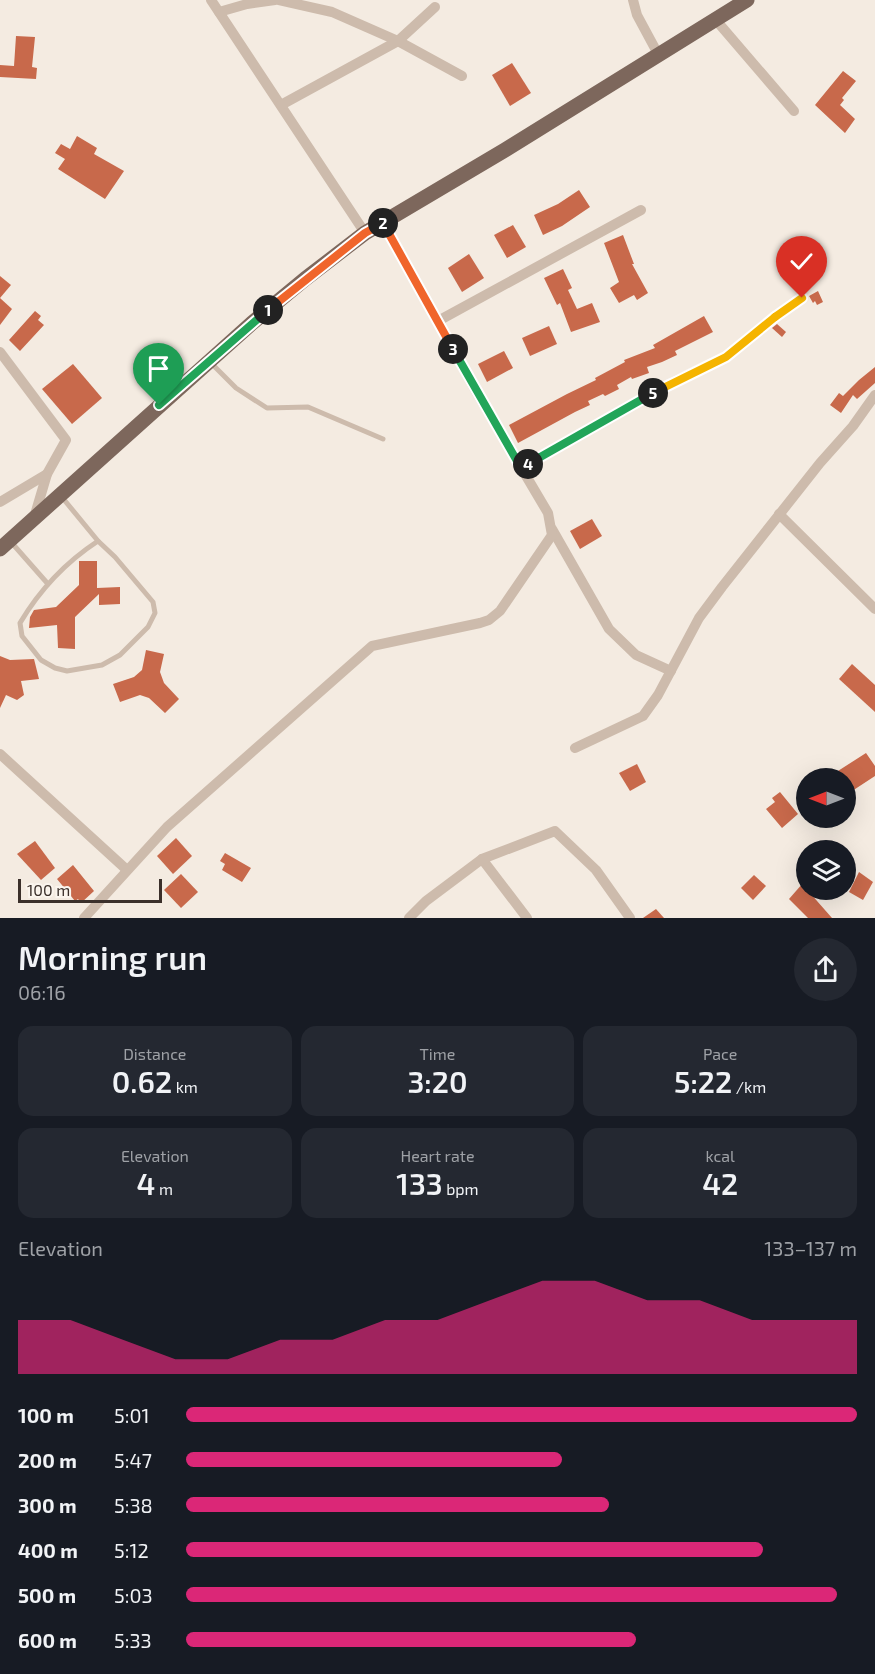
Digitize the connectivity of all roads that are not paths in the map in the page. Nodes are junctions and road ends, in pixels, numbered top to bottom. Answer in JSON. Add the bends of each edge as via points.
{"nodes":[{"id":1,"x":211,"y":0,"type":"edge"},
{"id":2,"x":277,"y":0,"type":"edge"},
{"id":3,"x":633,"y":0,"type":"edge"},
{"id":4,"x":747,"y":0,"type":"edge"},
{"id":5,"x":435,"y":7,"type":"dead end"},
{"id":6,"x":219,"y":12,"type":"junction"},
{"id":7,"x":715,"y":19,"type":"junction"},
{"id":8,"x":398,"y":41,"type":"junction"},
{"id":9,"x":658,"y":54,"type":"junction"},
{"id":10,"x":462,"y":76,"type":"dead end"},
{"id":11,"x":281,"y":105,"type":"junction"},
{"id":12,"x":794,"y":111,"type":"dead end"},
{"id":13,"x":641,"y":210,"type":"dead end"},
{"id":14,"x":383,"y":222,"type":"junction"},
{"id":15,"x":365,"y":233,"type":"junction"},
{"id":16,"x":802,"y":298,"type":"dead end"},
{"id":17,"x":438,"y":321,"type":"junction"},
{"id":18,"x":0,"y":352,"type":"edge"},
{"id":19,"x":208,"y":361,"type":"junction"},
{"id":20,"x":875,"y":395,"type":"edge"},
{"id":21,"x":383,"y":439,"type":"dead end"},
{"id":22,"x":521,"y":468,"type":"junction"},
{"id":23,"x":47,"y":474,"type":"junction"},
{"id":24,"x":60,"y":494,"type":"junction"},
{"id":25,"x":0,"y":502,"type":"edge"},
{"id":26,"x":779,"y":514,"type":"junction"},
{"id":27,"x":34,"y":518,"type":"junction"},
{"id":28,"x":552,"y":529,"type":"junction"},
{"id":29,"x":98,"y":542,"type":"junction"},
{"id":30,"x":5,"y":545,"type":"edge"},
{"id":31,"x":48,"y":584,"type":"junction"},
{"id":32,"x":875,"y":609,"type":"edge"},
{"id":33,"x":670,"y":671,"type":"junction"},
{"id":34,"x":576,"y":748,"type":"dead end"},
{"id":35,"x":0,"y":754,"type":"edge"},
{"id":36,"x":482,"y":859,"type":"junction"},
{"id":37,"x":127,"y":870,"type":"junction"},
{"id":38,"x":84,"y":918,"type":"edge"},
{"id":39,"x":409,"y":918,"type":"edge"},
{"id":40,"x":527,"y":918,"type":"edge"},
{"id":41,"x":630,"y":918,"type":"edge"}],
"edges":[{"from":1,"to":6,"type":"street"},
{"from":2,"to":6,"type":"street"},
{"from":2,"to":8,"type":"street","via":[[332,12]]},
{"from":3,"to":9,"type":"street"},
{"from":4,"to":7,"type":"main road"},
{"from":5,"to":8,"type":"street"},
{"from":6,"to":11,"type":"street"},
{"from":7,"to":9,"type":"main road"},
{"from":7,"to":12,"type":"street"},
{"from":8,"to":10,"type":"street"},
{"from":8,"to":11,"type":"street"},
{"from":9,"to":14,"type":"main road"},
{"from":11,"to":15,"type":"street"},
{"from":13,"to":17,"type":"street"},
{"from":14,"to":15,"type":"main road"},
{"from":14,"to":17,"type":"street"},
{"from":15,"to":19,"type":"main road"},
{"from":16,"to":22,"type":"street","via":[[726,357],[675,381]]},
{"from":17,"to":22,"type":"street"},
{"from":18,"to":23,"type":"street","via":[[66,440]]},
{"from":19,"to":21,"type":"lane","via":[[236,388],[267,408],[309,406]]},
{"from":19,"to":24,"type":"main road"},
{"from":20,"to":26,"type":"street"},
{"from":22,"to":28,"type":"street","via":[[548,513]]},
{"from":23,"to":25,"type":"street"},
{"from":23,"to":27,"type":"street"},
{"from":24,"to":27,"type":"main road"},
{"from":24,"to":29,"type":"lane"},
{"from":26,"to":32,"type":"street"},
{"from":26,"to":33,"type":"street","via":[[699,618]]},
{"from":27,"to":30,"type":"main road"},
{"from":28,"to":33,"type":"street","via":[[609,629],[636,655]]},
{"from":28,"to":37,"type":"street","via":[[542,551],[500,611],[489,620],[372,646],[167,827]]},
{"from":29,"to":31,"type":"lane"},
{"from":29,"to":31,"type":"lane","via":[[153,602],[155,614],[148,627],[120,656],[67,671],[42,660],[22,636],[20,623]]},
{"from":30,"to":31,"type":"lane"},
{"from":33,"to":34,"type":"street","via":[[643,716]]},
{"from":35,"to":37,"type":"street"},
{"from":36,"to":39,"type":"street"},
{"from":36,"to":40,"type":"street"},
{"from":36,"to":41,"type":"street","via":[[555,831],[596,870]]},
{"from":37,"to":38,"type":"street"}]}
